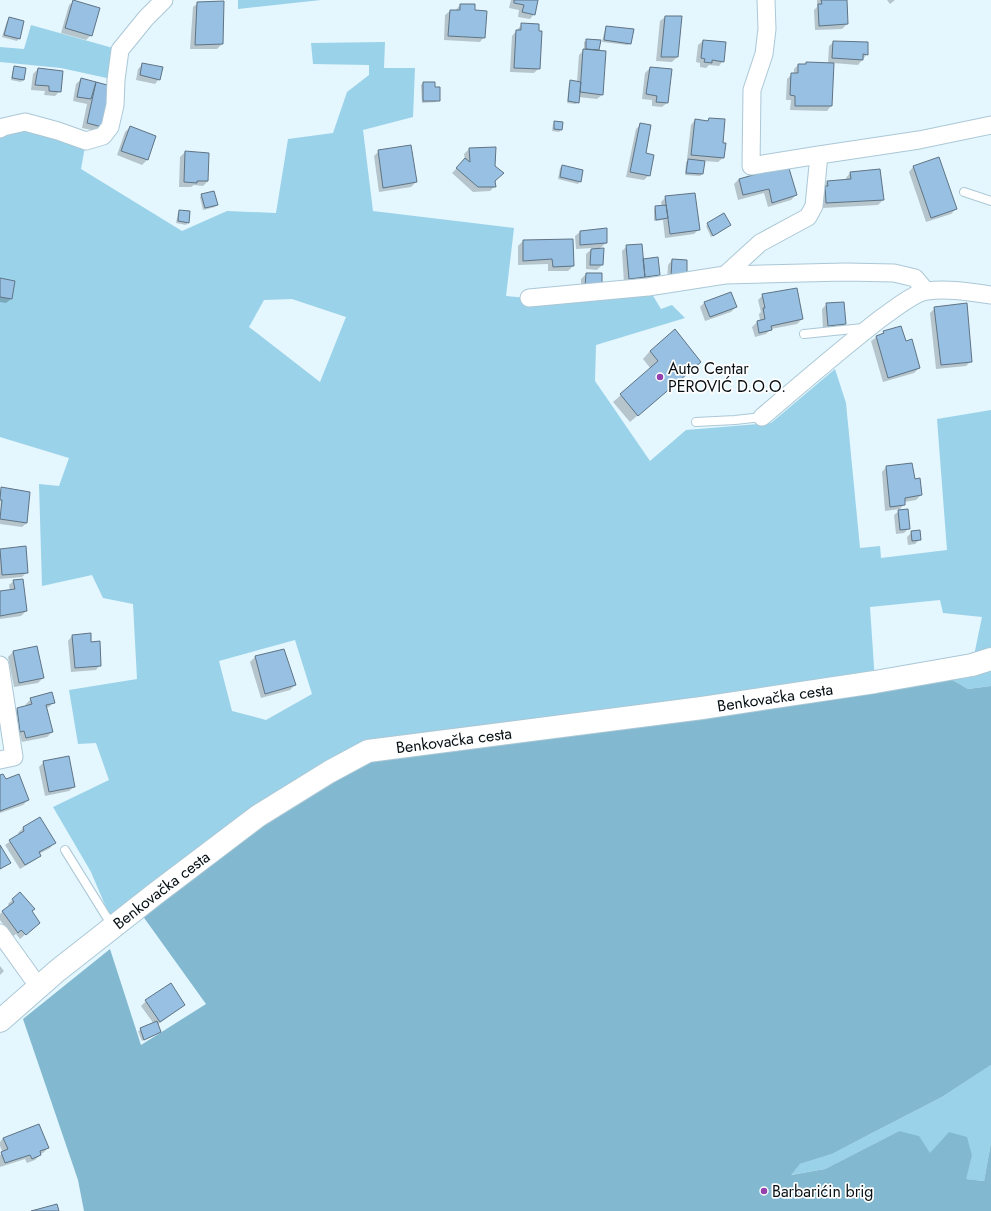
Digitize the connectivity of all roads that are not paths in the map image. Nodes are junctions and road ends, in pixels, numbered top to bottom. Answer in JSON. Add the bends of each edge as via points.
{"nodes":[{"id":1,"x":164,"y":0,"type":"edge"},
{"id":2,"x":766,"y":0,"type":"edge"},
{"id":3,"x":991,"y":125,"type":"edge"},
{"id":4,"x":0,"y":129,"type":"edge"},
{"id":5,"x":818,"y":156,"type":"junction"},
{"id":6,"x":964,"y":192,"type":"dead end"},
{"id":7,"x":991,"y":201,"type":"edge"},
{"id":8,"x":725,"y":275,"type":"junction"},
{"id":9,"x":926,"y":291,"type":"junction"},
{"id":10,"x":991,"y":295,"type":"edge"},
{"id":11,"x":529,"y":298,"type":"dead end"},
{"id":12,"x":870,"y":327,"type":"junction"},
{"id":13,"x":804,"y":334,"type":"dead end"},
{"id":14,"x":762,"y":417,"type":"joint"},
{"id":15,"x":696,"y":422,"type":"dead end"},
{"id":16,"x":991,"y":659,"type":"edge"},
{"id":17,"x":0,"y":665,"type":"edge"},
{"id":18,"x":0,"y":760,"type":"edge"},
{"id":19,"x":66,"y":850,"type":"dead end"},
{"id":20,"x":114,"y":926,"type":"junction"},
{"id":21,"x":0,"y":933,"type":"edge"},
{"id":22,"x":38,"y":986,"type":"junction"},
{"id":23,"x":0,"y":1021,"type":"edge"}],
"edges":[{"from":1,"to":4,"type":"street","via":[[120,50],[115,105],[110,127],[103,136],[86,141],[25,122]]},
{"from":2,"to":5,"type":"street","via":[[767,29],[764,54],[752,90],[751,166]]},
{"from":3,"to":5,"type":"street","via":[[919,140]]},
{"from":5,"to":8,"type":"street","via":[[814,206],[808,216],[760,243]]},
{"from":6,"to":7,"type":"lane"},
{"from":8,"to":9,"type":"street","via":[[894,273],[915,278]]},
{"from":8,"to":11,"type":"street","via":[[648,288]]},
{"from":9,"to":10,"type":"street","via":[[957,290]]},
{"from":9,"to":12,"type":"street","via":[[899,305]]},
{"from":12,"to":13,"type":"lane"},
{"from":12,"to":14,"type":"street"},
{"from":14,"to":15,"type":"lane"},
{"from":16,"to":20,"type":"main road","name":"Benkovačka cesta","via":[[972,665],[702,708],[368,751],[258,816]]},
{"from":17,"to":18,"type":"street","via":[[14,757]]},
{"from":19,"to":20,"type":"lane"},
{"from":20,"to":22,"type":"main road","name":"Benkovačka cesta"},
{"from":21,"to":22,"type":"street"},
{"from":22,"to":23,"type":"main road","name":"Benkovačka cesta"}]}
